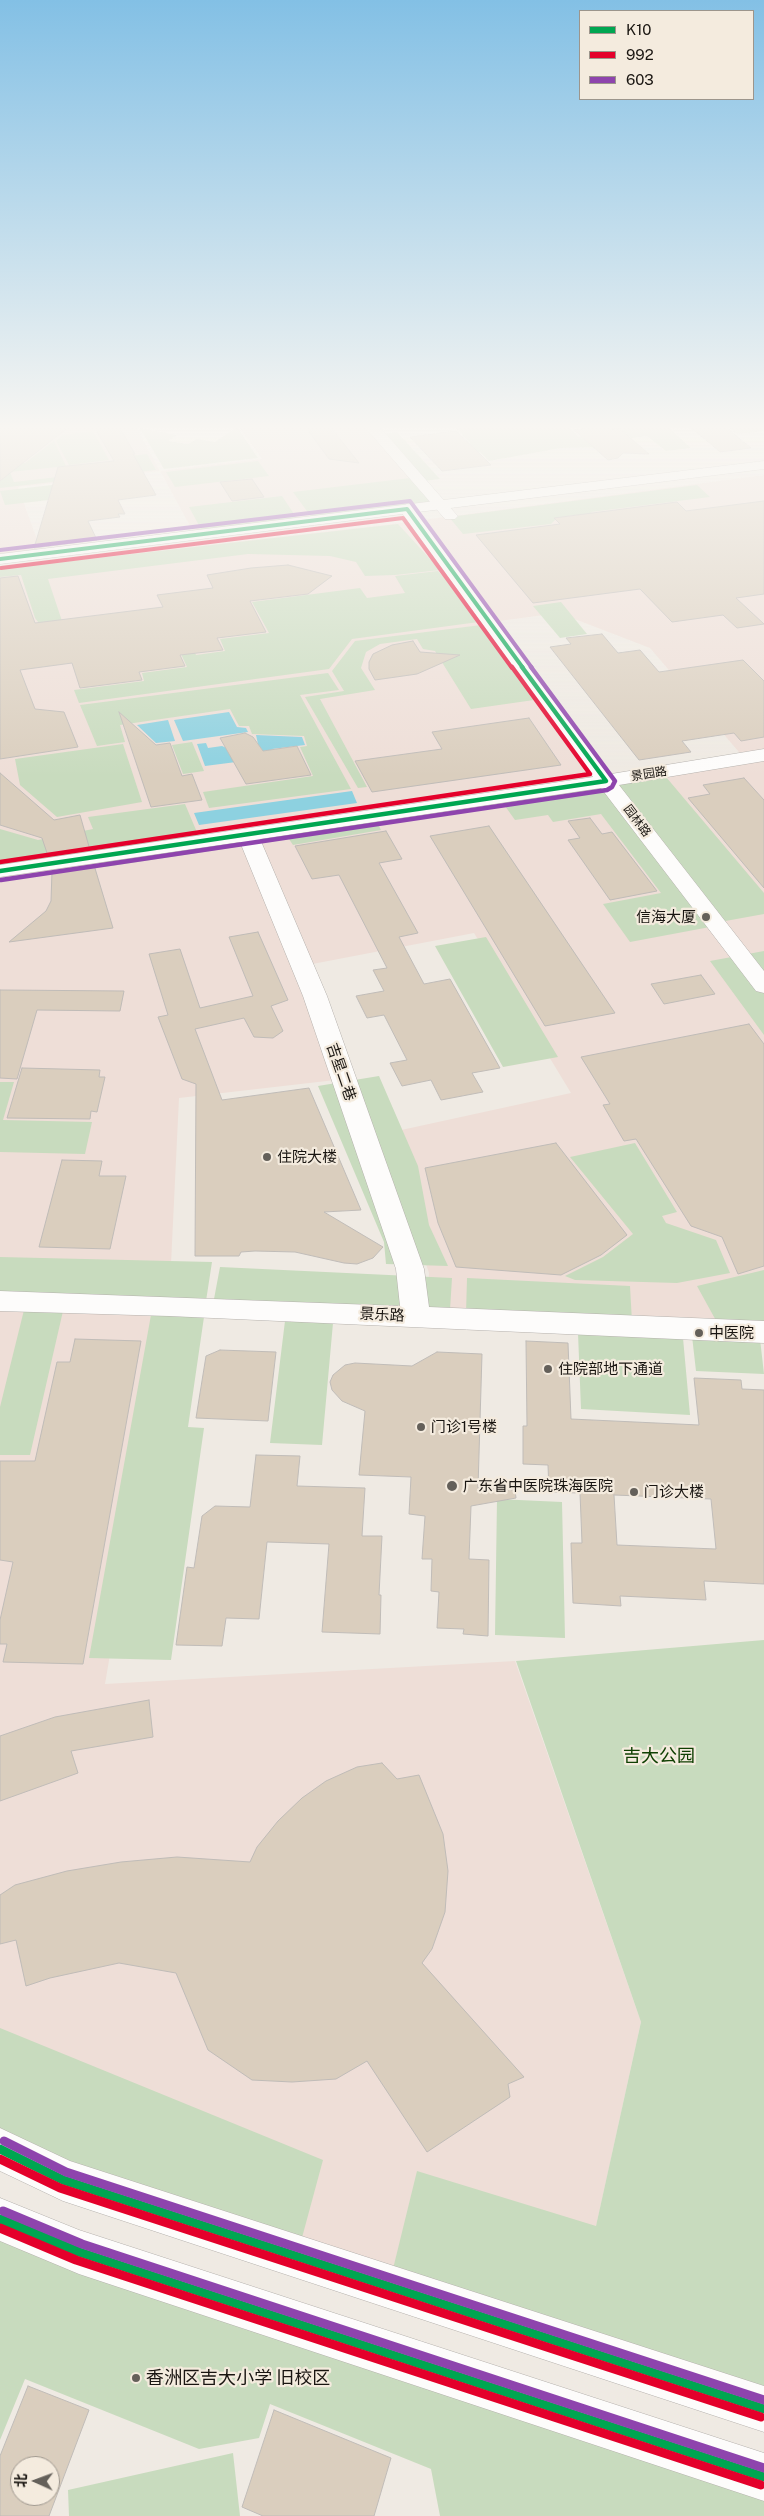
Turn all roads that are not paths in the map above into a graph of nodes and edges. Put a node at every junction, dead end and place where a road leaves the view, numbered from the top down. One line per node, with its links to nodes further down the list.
1 (155, 542): 4 (street)
2 (198, 542): 5 (street)
3 (431, 542): 7 (street, 园林路)
4 (0, 559)
5 (0, 568)
6 (764, 755): 7 (street, 景园路)
7 (606, 781): 8 (street, 景园路); 10 (street, 园林路)
8 (247, 833): 9 (street, 景园路); 12 (street, 吉星二巷)
9 (0, 870)
10 (764, 986)
11 (0, 1301): 12 (street, 景乐路)
12 (416, 1317): 13 (street, 景乐路)
13 (764, 1332)
14 (0, 2149): 16 (street)
15 (0, 2219): 17 (street)
16 (764, 2409)
17 (764, 2477)

